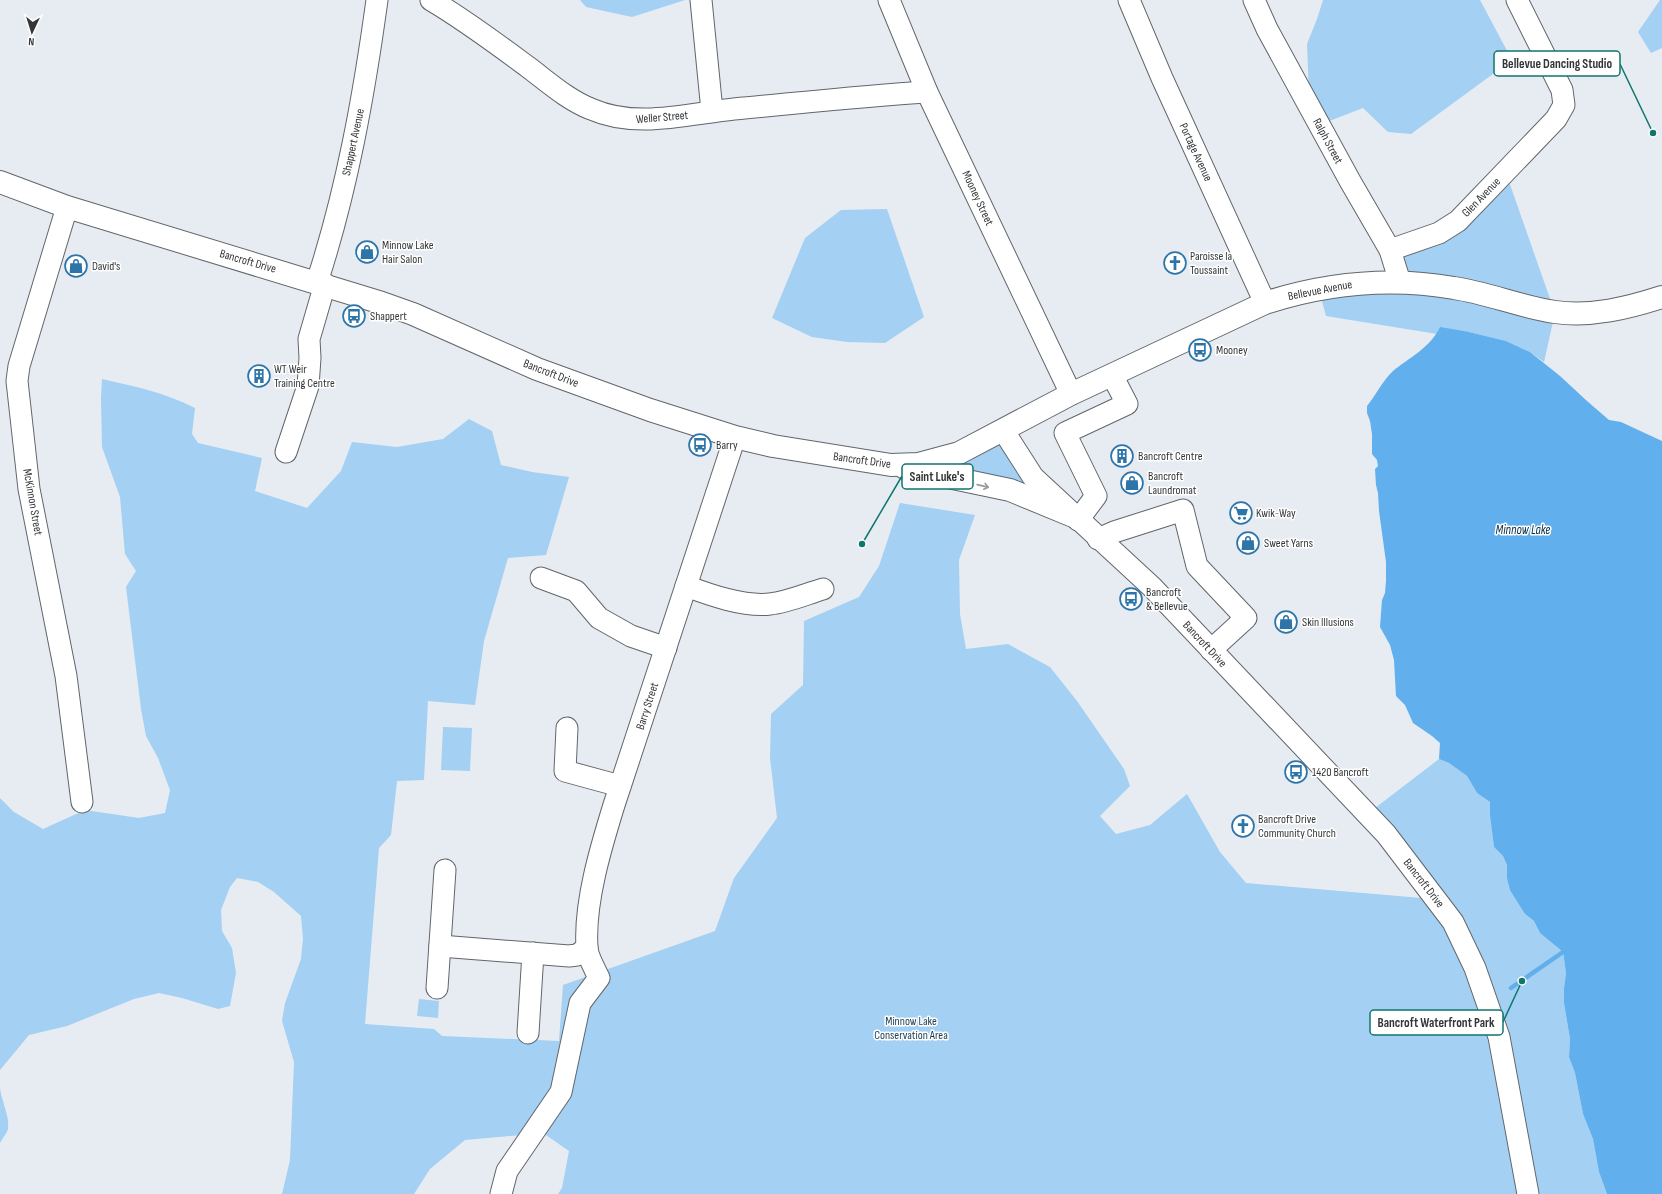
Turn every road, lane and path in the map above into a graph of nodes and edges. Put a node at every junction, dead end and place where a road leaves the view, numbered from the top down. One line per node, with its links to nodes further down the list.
1 (377, 0): 14 (street, Shappert Avenue)
2 (431, 0): 9 (street, Weller Street)
3 (701, 0): 9 (street)
4 (889, 0): 8 (street, Mooney Street)
5 (1129, 0): 16 (street, Portage Avenue)
6 (1254, 0): 12 (street, Ralph Street)
7 (1517, 0): 12 (street, Glen Avenue)
8 (927, 92): 9 (street, Weller Street); 18 (street, Mooney Street)
9 (712, 111)
10 (0, 182): 11 (main road, Bancroft Drive)
11 (68, 206): 14 (main road, Bancroft Drive); 32 (street, McKinnon Street)
12 (1390, 250): 13 (street, Ralph Street)
13 (1400, 282): 15 (main road, Bellevue Avenue); 16 (main road, Bellevue Avenue)
14 (321, 283): 20 (main road, Bancroft Drive); 21 (street, Shappert Avenue)
15 (1662, 296)
16 (1266, 303): 17 (main road, Bellevue Avenue)
17 (1112, 375): 18 (main road, Bellevue Avenue); 23 (street)
18 (1071, 394): 19 (main road, Bellevue Avenue)
19 (1003, 430): 22 (main road, Bancroft Drive); 23 (street, Bancroft Drive)
20 (735, 437): 22 (main road, Bancroft Drive); 26 (street, Barry Street)
21 (286, 452)
22 (891, 465): 23 (main road, one-way to 23)
23 (1076, 518): 24 (street, Bancroft Drive)
24 (1098, 538): 29 (street, Bancroft Drive); 29 (street)
25 (541, 578): 28 (street)
26 (686, 586): 27 (street); 28 (street, Barry Street)
27 (823, 589)
28 (666, 648): 31 (street, Barry Street)
29 (1211, 650): 40 (street, Bancroft Drive)
30 (567, 728): 31 (street)
31 (620, 786): 35 (street, Barry Street)
32 (82, 802)
33 (445, 870): 34 (street)
34 (440, 946): 36 (street); 37 (street)
35 (587, 948): 36 (street); 39 (street, Barry Street)
36 (533, 953): 38 (street)
37 (437, 988)
38 (528, 1033)
39 (501, 1194)
40 (1528, 1194)

